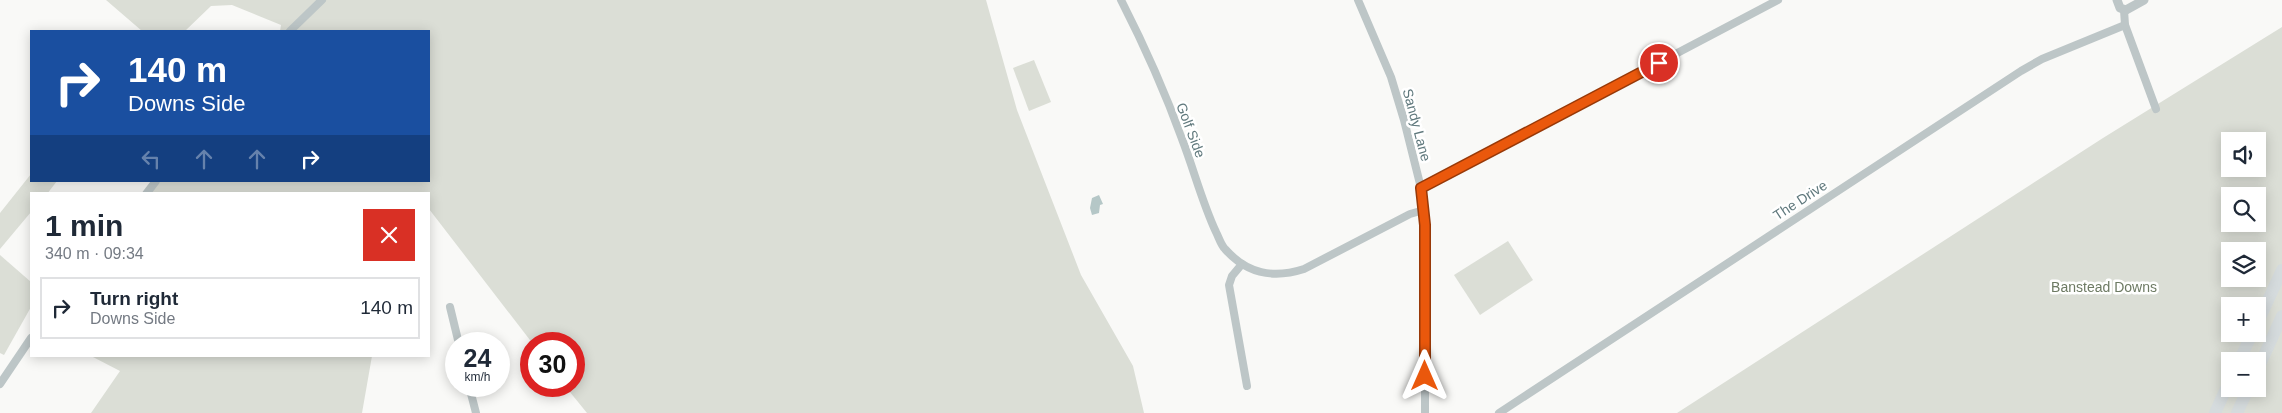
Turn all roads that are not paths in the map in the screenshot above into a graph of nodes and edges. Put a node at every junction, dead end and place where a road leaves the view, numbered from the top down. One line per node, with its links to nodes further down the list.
1 (322, 0): 9 (street)
2 (1121, 0): 15 (street, Golf Side)
3 (1358, 0): 12 (street, Sandy Lane)
4 (1778, 0): 12 (street)
5 (2117, 0): 7 (street)
6 (2144, 0): 7 (street)
7 (2124, 10): 8 (street)
8 (2125, 25): 10 (street); 30 (street, The Drive)
9 (291, 30)
10 (2156, 109)
11 (155, 182): 13 (street)
12 (1421, 188): 14 (street, Sandy Lane)
13 (148, 192)
14 (1424, 210): 15 (street, Golf Side); 29 (street, Sandy Lane)
15 (1242, 264): 24 (street)
16 (2282, 270): 17 (highway)
17 (2266, 305)
18 (450, 307): 20 (street)
19 (2282, 316): 22 (highway)
20 (456, 332)
21 (30, 339): 23 (street)
22 (2266, 352)
23 (0, 384)
24 (1247, 386)
25 (472, 397): 28 (street)
26 (2222, 397): 31 (highway)
27 (2244, 397): 32 (highway)
28 (476, 413)
29 (1425, 413)
30 (1499, 413)
31 (2215, 413)
32 (2237, 413)

